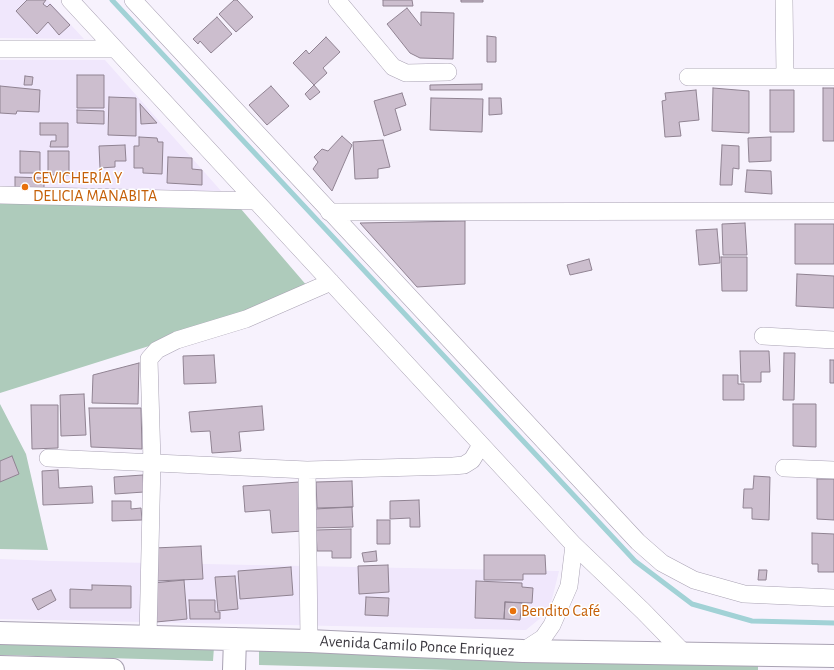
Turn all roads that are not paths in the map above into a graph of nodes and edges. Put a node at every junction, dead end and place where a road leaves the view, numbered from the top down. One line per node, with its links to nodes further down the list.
1 (70, 0): 6 (street)
2 (133, 0): 14 (street)
3 (337, 0): 7 (street)
4 (784, 0): 8 (street)
5 (0, 49): 6 (street)
6 (115, 49): 12 (street)
7 (448, 72)
8 (785, 76): 9 (street); 10 (street)
9 (688, 77)
10 (834, 77)
11 (0, 195): 12 (street)
12 (256, 201): 15 (street)
13 (834, 211): 14 (street)
14 (329, 212): 25 (street)
15 (331, 282): 18 (street); 20 (street)
16 (763, 336): 17 (street)
17 (834, 340)
18 (481, 445): 22 (street); 24 (street)
19 (48, 458): 20 (street)
20 (152, 462): 22 (street); 27 (street)
21 (784, 468): 23 (street)
22 (307, 470): 29 (street)
23 (834, 470)
24 (574, 545): 30 (street); 31 (street)
25 (834, 598)
26 (0, 633): 27 (main road, Avenida Camilo Ponce Enriquez)
27 (148, 636): 28 (main road, Avenida Camilo Ponce Enriquez)
28 (235, 639): 29 (main road, Avenida Camilo Ponce Enriquez); 35 (main road)
29 (309, 641): 30 (main road, Avenida Camilo Ponce Enriquez)
30 (523, 651): 31 (main road, Avenida Camilo Ponce Enriquez)
31 (683, 652): 32 (main road, Avenida Camilo Ponce Enriquez)
32 (834, 656)
33 (0, 667): 34 (main road)
34 (114, 670)
35 (234, 670)

